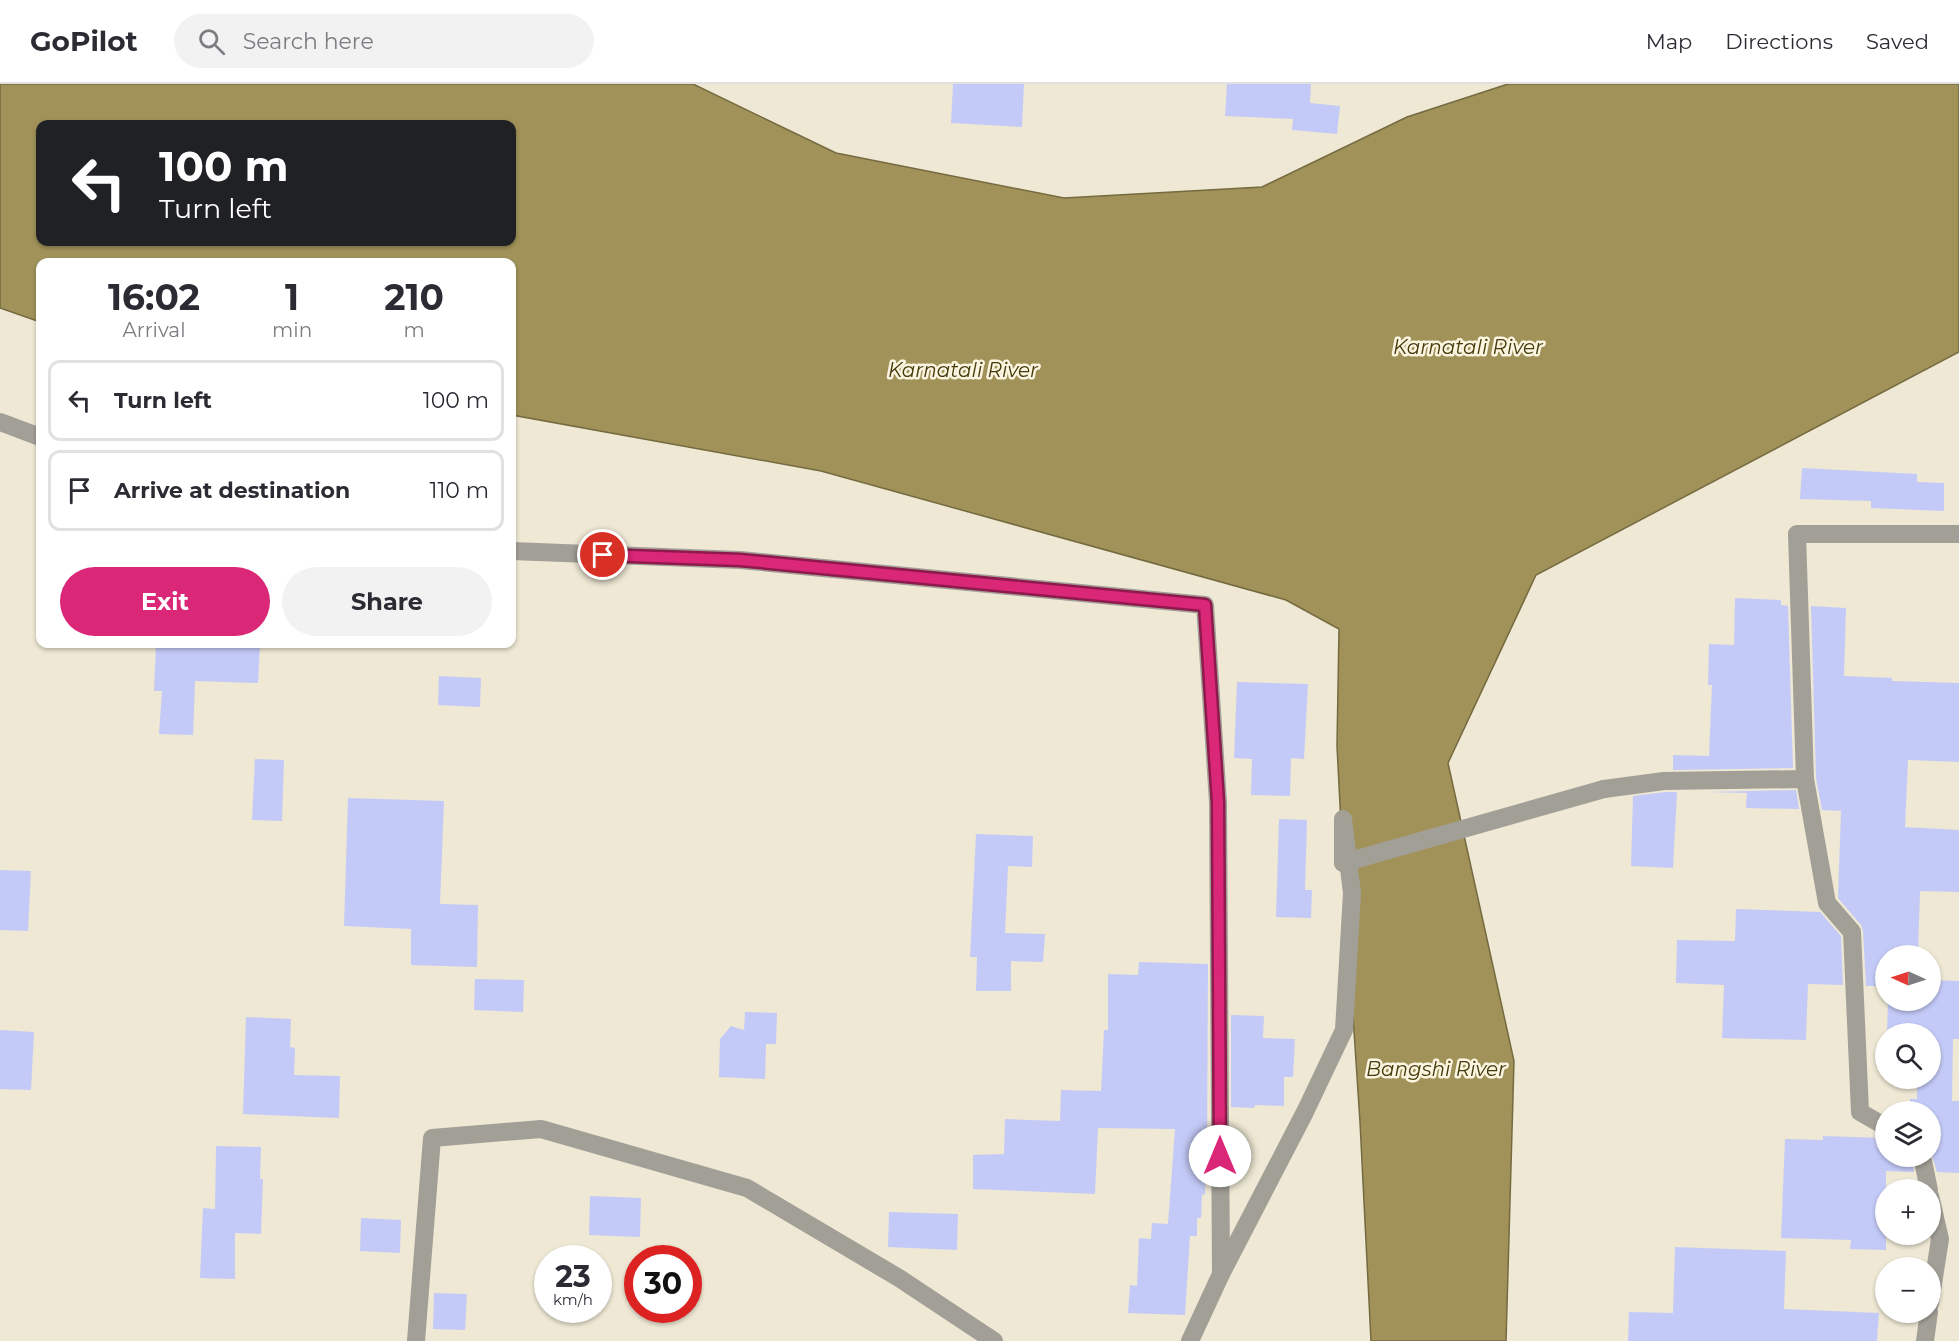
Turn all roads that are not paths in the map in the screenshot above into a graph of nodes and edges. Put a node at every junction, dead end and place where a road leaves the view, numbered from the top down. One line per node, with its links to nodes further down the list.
1 (0, 422): 2 (street)
2 (36, 436)
3 (1959, 534): 5 (street)
4 (516, 551): 7 (street)
5 (1805, 779): 6 (street); 7 (street, bridge)
6 (1875, 1121)
7 (1221, 1274): 11 (street)
8 (1927, 1323): 12 (street)
9 (417, 1341): 10 (street)
10 (994, 1341)
11 (1190, 1341)
12 (1925, 1341)

